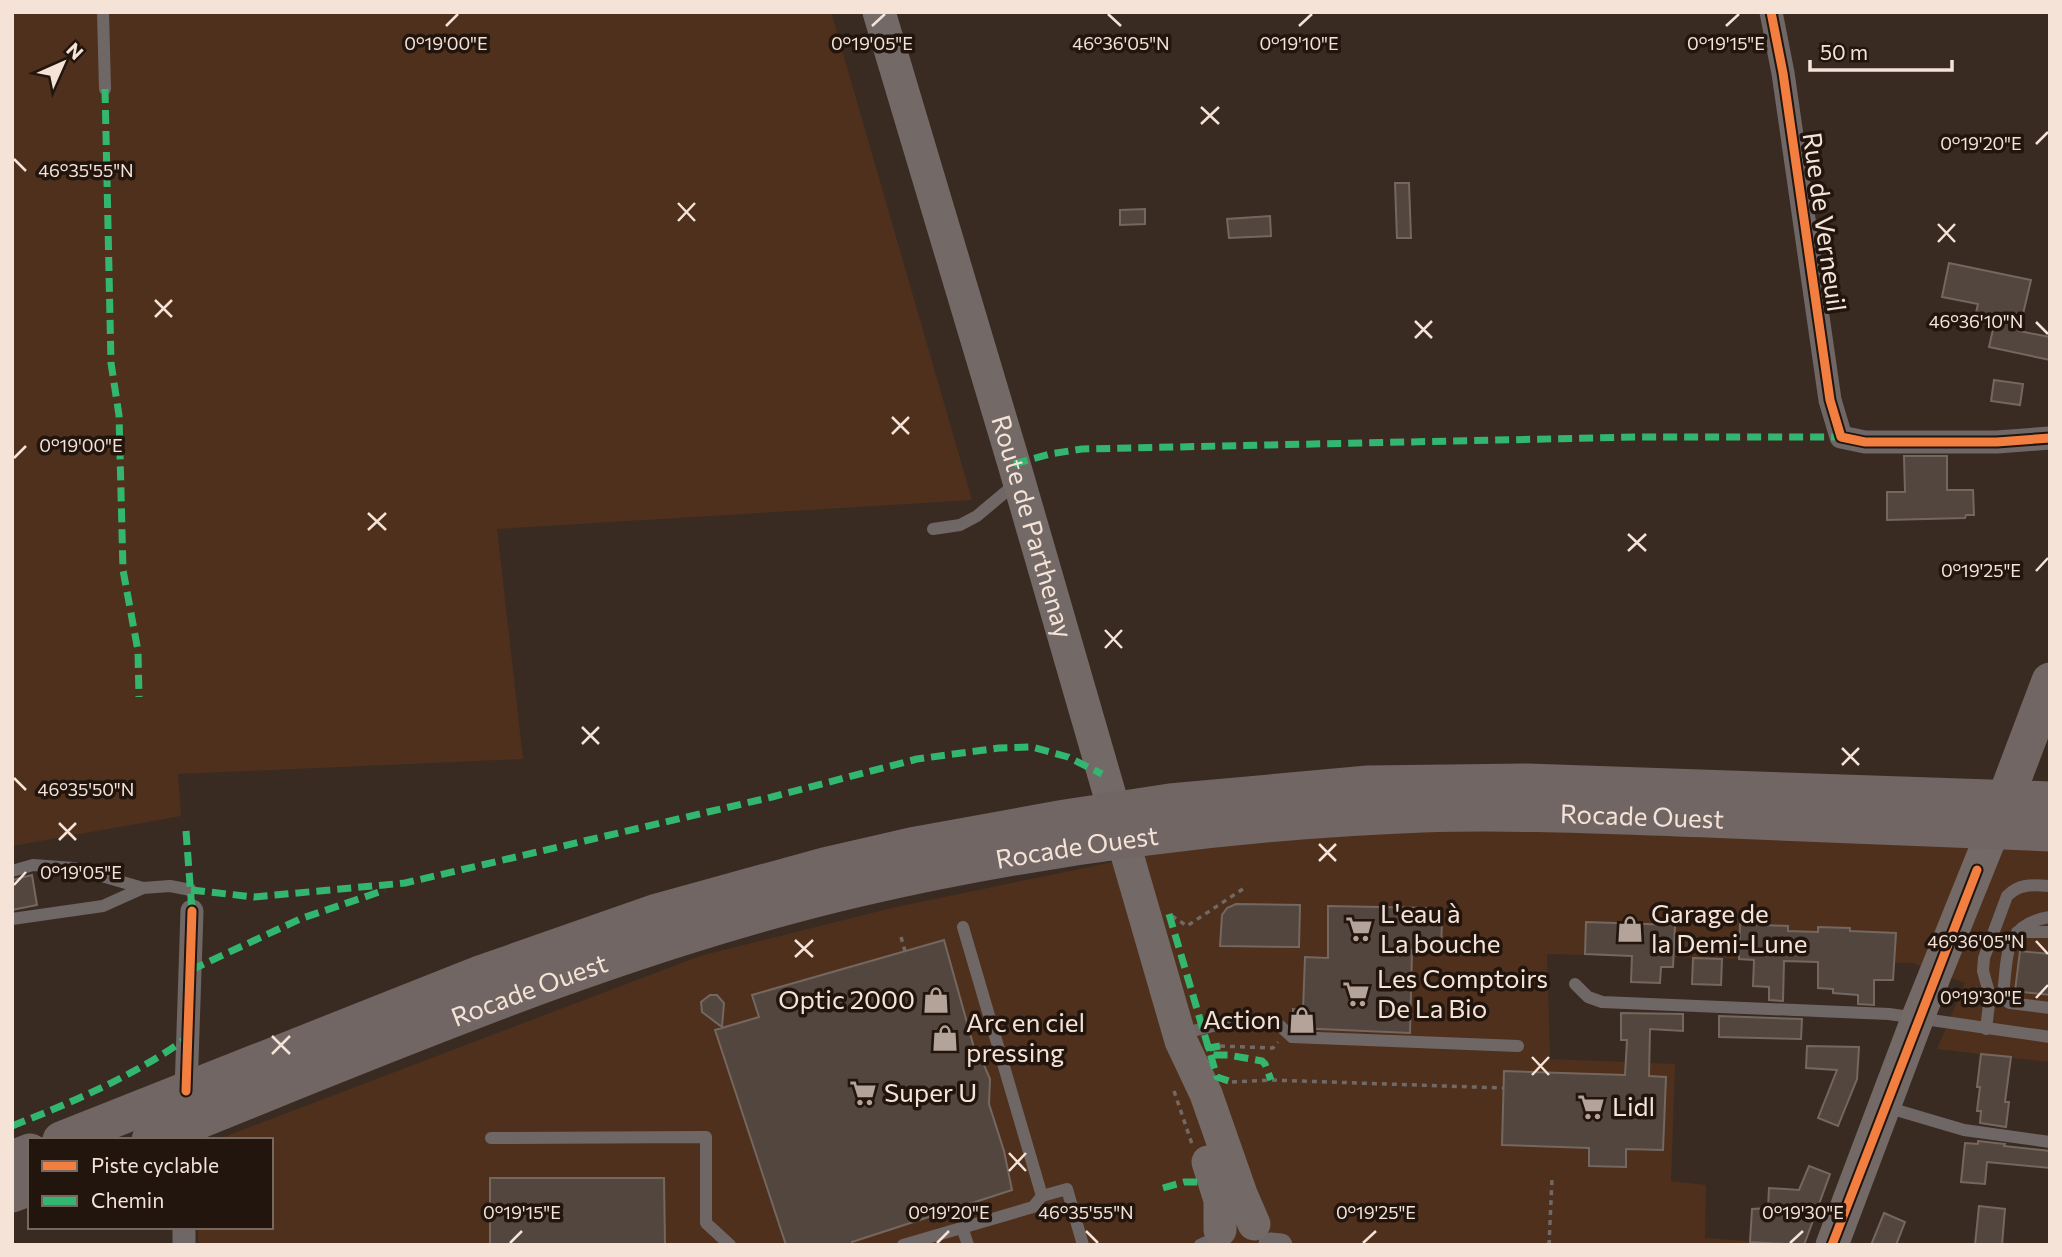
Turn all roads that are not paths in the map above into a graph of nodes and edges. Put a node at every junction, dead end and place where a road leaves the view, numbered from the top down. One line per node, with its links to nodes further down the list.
1 (103, 12): 4 (lane)
2 (879, 12): 6 (main road, Route de Parthenay)
3 (1771, 12): 5 (street, Rue de Verneuil)
4 (105, 89)
5 (2050, 438)
6 (1018, 481): 7 (lane); 11 (main road, Route de Parthenay)
7 (933, 529)
8 (2050, 681): 10 (main road)
9 (2050, 800): 10 (main road)
10 (2000, 815): 11 (main road); 12 (main road); 24 (main road)
11 (1117, 825): 29 (main road, Route de Parthenay); 31 (main road, Rocade Ouest); 34 (main road, Rocade Ouest)
12 (2050, 833)
13 (12, 871): 15 (lane)
14 (2050, 886): 27 (lane)
15 (143, 888): 16 (lane); 18 (lane)
16 (192, 901): 31 (street)
17 (2050, 917): 20 (lane)
18 (12, 919)
19 (963, 927): 37 (lane)
20 (2017, 932): 21 (lane); 23 (lane)
21 (2050, 932)
22 (1575, 984): 24 (lane)
23 (2050, 1008)
24 (1918, 1017): 27 (lane); 32 (main road)
25 (1230, 1023): 29 (lane)
26 (1282, 1028): 30 (lane)
27 (1986, 1029): 28 (lane)
28 (2050, 1037)
29 (1181, 1038): 39 (main road, Route de Parthenay); 40 (main road, Route de Parthenay)
30 (1518, 1046)
31 (186, 1091): 33 (main road, Rocade Ouest)
32 (1884, 1107): 36 (lane); 46 (main road)
33 (66, 1138)
34 (155, 1138)
35 (491, 1138): 41 (lane)
36 (2050, 1142)
37 (1042, 1196): 38 (lane); 44 (lane)
38 (962, 1227): 42 (lane); 43 (lane)
39 (1265, 1238): 40 (main road); 45 (street)
40 (1212, 1240)
41 (730, 1245)
42 (903, 1245)
43 (968, 1245)
44 (1083, 1245)
45 (1281, 1245)
46 (1832, 1245)

